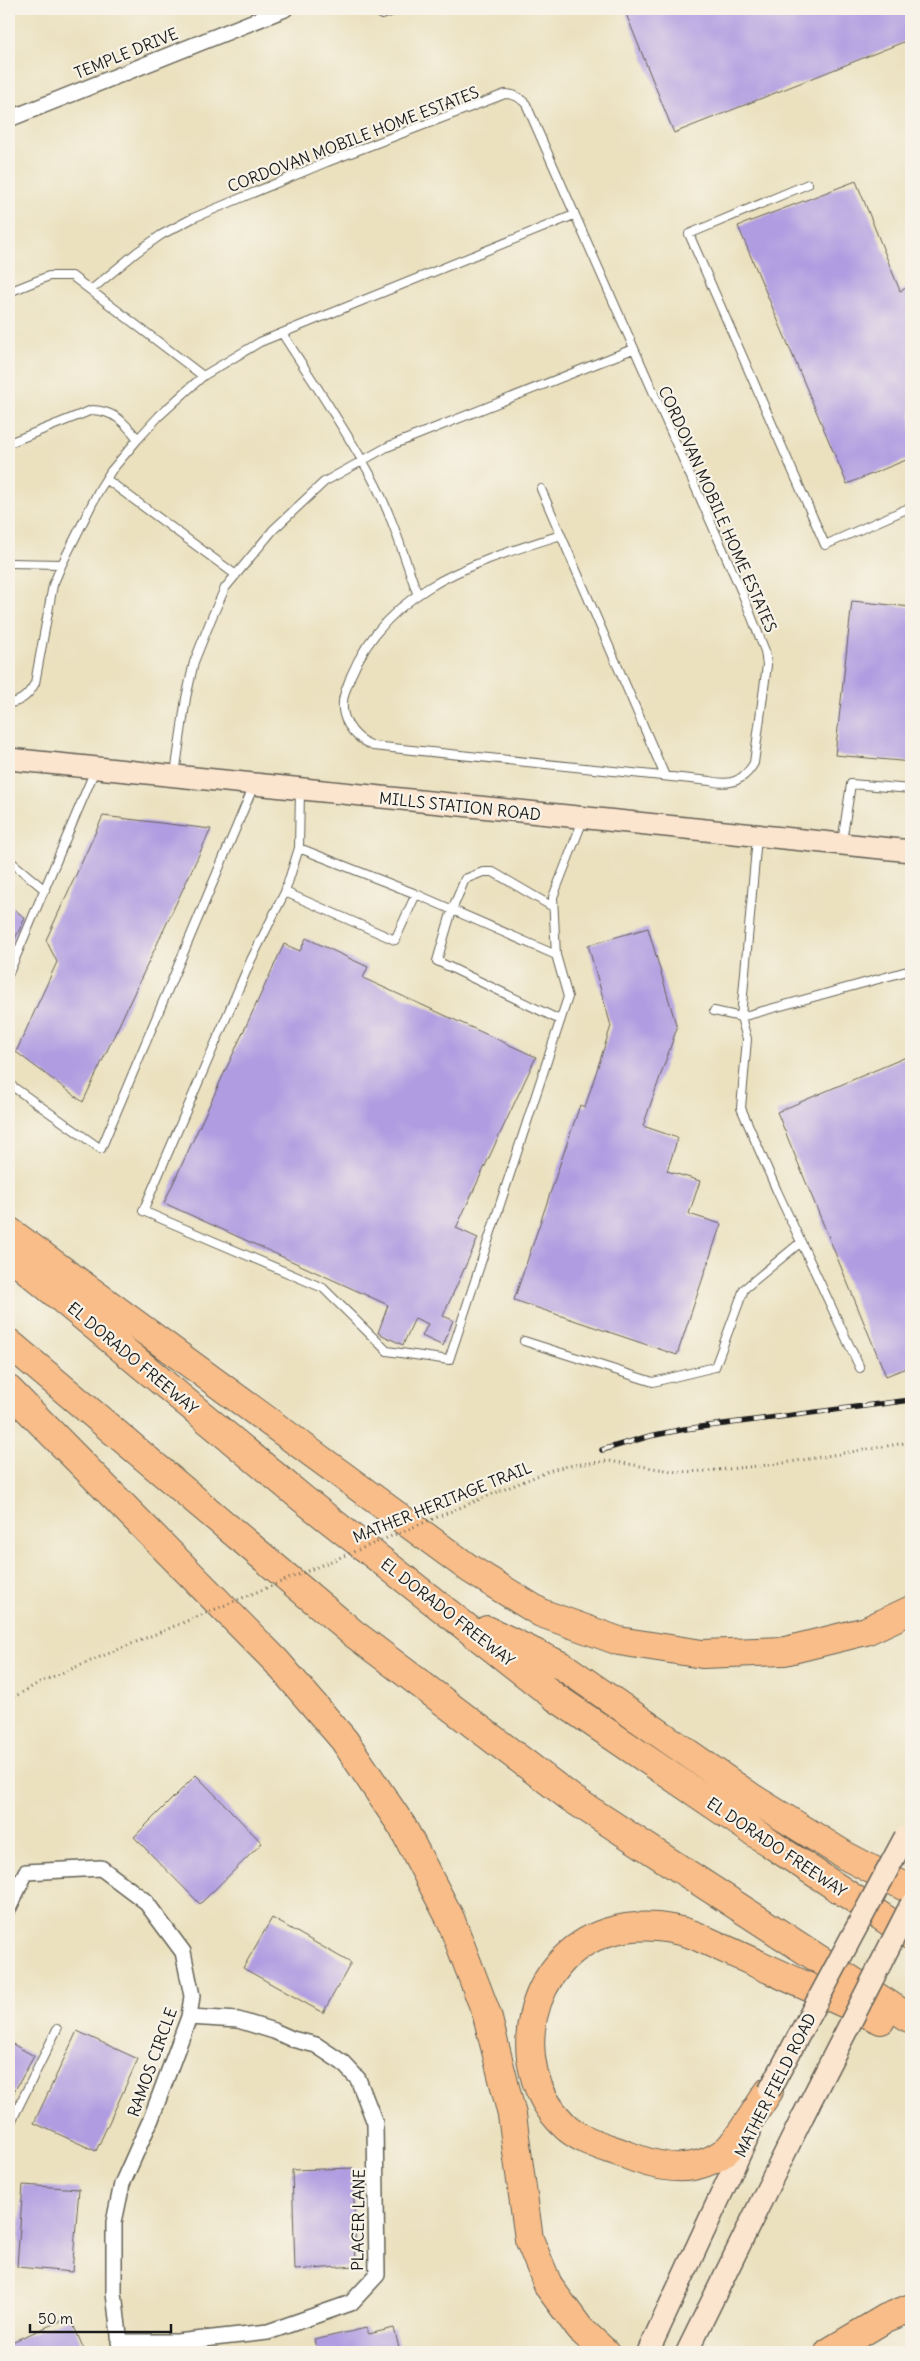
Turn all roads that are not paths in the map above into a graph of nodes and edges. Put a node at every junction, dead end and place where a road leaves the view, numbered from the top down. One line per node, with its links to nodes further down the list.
1 (285, 9): 4 (street, TEMPLE DRIVE)
2 (376, 9): 3 (lane)
3 (398, 9)
4 (9, 120)
5 (808, 184): 17 (lane)
6 (574, 215): 7 (lane, CORDOVAN MOBILE HOME ESTATES); 9 (lane); 10 (lane, CORDOVAN MOBILE HOME ESTATES)
7 (91, 290): 8 (lane); 11 (lane)
8 (9, 292)
9 (282, 333): 11 (lane); 14 (lane)
10 (633, 349): 14 (lane); 27 (lane, CORDOVAN MOBILE HOME ESTATES)
11 (203, 376): 12 (lane)
12 (138, 438): 13 (lane); 15 (lane)
13 (9, 443)
14 (362, 460): 21 (lane); 22 (lane)
15 (106, 479): 20 (lane); 21 (lane)
16 (541, 489): 18 (lane)
17 (911, 507)
18 (561, 535): 22 (lane, CORDOVAN MOBILE HOME ESTATES); 27 (lane)
19 (9, 563): 20 (lane)
20 (62, 564): 23 (lane)
21 (236, 574): 26 (lane)
22 (417, 593): 27 (lane, CORDOVAN MOBILE HOME ESTATES)
23 (9, 703)
24 (9, 760): 25 (main road, MILLS STATION ROAD)
25 (96, 768): 26 (main road, MILLS STATION ROAD); 37 (lane)
26 (175, 776): 28 (main road, MILLS STATION ROAD)
27 (665, 776)
28 (254, 784): 30 (main road, MILLS STATION ROAD); 48 (lane)
29 (911, 789): 33 (lane)
30 (300, 790): 31 (main road, MILLS STATION ROAD); 34 (lane)
31 (584, 818): 32 (main road, MILLS STATION ROAD); 40 (lane)
32 (757, 837): 33 (main road, MILLS STATION ROAD); 46 (lane)
33 (842, 844): 35 (main road, MILLS STATION ROAD)
34 (300, 848): 38 (lane); 39 (lane)
35 (911, 851)
36 (9, 860): 37 (lane)
37 (45, 890): 44 (lane)
38 (285, 892): 39 (lane); 47 (lane)
39 (416, 894): 41 (lane)
40 (554, 907): 41 (lane); 42 (lane)
41 (452, 910): 42 (lane); 47 (lane)
42 (556, 955): 47 (lane)
43 (911, 970): 46 (lane)
44 (9, 973)
45 (714, 1012): 46 (lane)
46 (741, 1017): 50 (lane)
47 (560, 1020)
48 (9, 1084)
49 (9, 1231): 57 (highway)
50 (801, 1242): 52 (lane); 54 (lane)
51 (9, 1255): 56 (highway, EL DORADO FREEWAY)
52 (524, 1341)
53 (9, 1343): 64 (highway)
54 (860, 1368)
55 (9, 1390): 71 (highway)
56 (440, 1608): 59 (highway); 62 (highway, EL DORADO FREEWAY)
57 (911, 1610)
58 (908, 1830): 67 (main road, MATHER FIELD ROAD, bridge)
59 (911, 1890)
60 (911, 1904): 73 (main road, bridge)
61 (9, 1907): 63 (street, RAMOS CIRCLE)
62 (911, 1936)
63 (189, 2017): 70 (street, RAMOS CIRCLE); 70 (street, PLACER LANE)
64 (911, 2019)
65 (57, 2029): 68 (lane)
66 (911, 2033): 67 (highway)
67 (769, 2091): 72 (main road, MATHER FIELD ROAD)
68 (9, 2126)
69 (911, 2308): 74 (highway)
70 (120, 2347)
71 (604, 2352)
72 (648, 2352)
73 (687, 2352)
74 (830, 2352)

